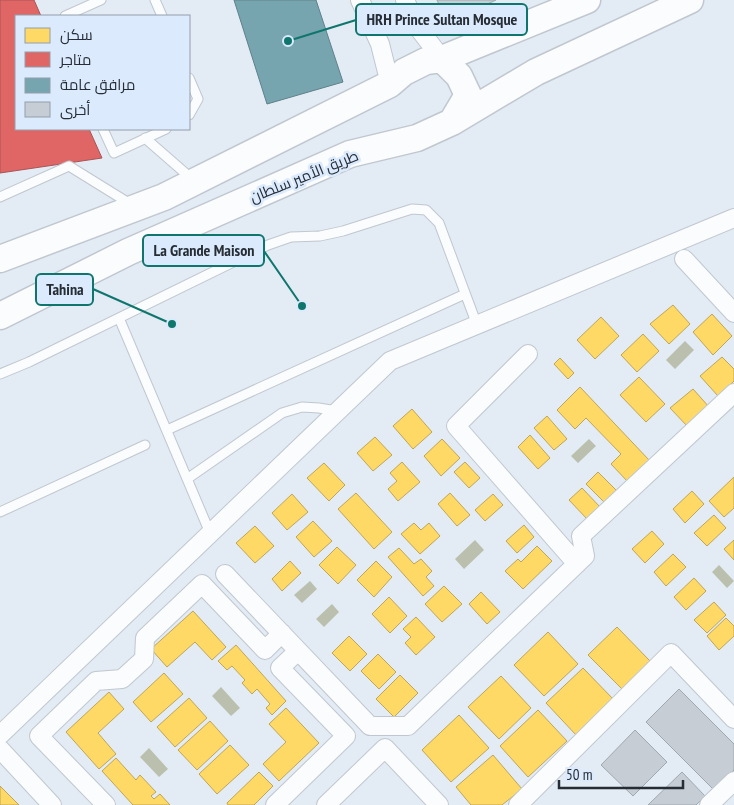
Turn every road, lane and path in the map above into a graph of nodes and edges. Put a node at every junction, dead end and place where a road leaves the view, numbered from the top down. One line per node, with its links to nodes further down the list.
1 (101, 0): 7 (lane)
2 (155, 0): 8 (lane)
3 (360, 0): 11 (street)
4 (405, 0): 9 (street)
5 (588, 0): 9 (main road)
6 (690, 0): 13 (main road, طريق الأمير سلطان)
7 (66, 15)
8 (162, 15)
9 (442, 59): 11 (main road); 13 (main road)
10 (190, 80): 12 (lane)
11 (390, 84): 17 (main road)
12 (190, 113)
13 (452, 122): 25 (main road, طريق الأمير سلطان)
14 (103, 130): 16 (lane)
15 (164, 130): 16 (lane)
16 (145, 138): 17 (lane)
17 (195, 182): 19 (main road)
18 (0, 197): 19 (lane)
19 (136, 208): 21 (main road)
20 (734, 218): 27 (street)
21 (0, 259)
22 (684, 259): 24 (street)
23 (465, 294): 26 (lane); 27 (lane); 32 (lane)
24 (734, 313)
25 (0, 316)
26 (119, 318): 29 (lane); 32 (lane)
27 (477, 325): 31 (street)
28 (528, 354): 37 (street)
29 (0, 374)
30 (734, 393): 37 (street)
31 (337, 411): 34 (lane); 36 (street)
32 (167, 430): 34 (lane)
33 (145, 445): 35 (lane)
34 (187, 478): 36 (lane)
35 (0, 512)
36 (210, 533): 42 (street)
37 (577, 564): 40 (street)
38 (225, 574): 39 (street)
39 (282, 634): 40 (street); 46 (street)
40 (298, 651): 47 (street)
41 (734, 719): 50 (street)
42 (0, 735)
43 (0, 750): 45 (street)
44 (734, 781): 51 (street)
45 (52, 805)
46 (106, 805)
47 (275, 805)
48 (326, 805): 49 (street)
49 (439, 805)
50 (518, 805)
51 (709, 805)

